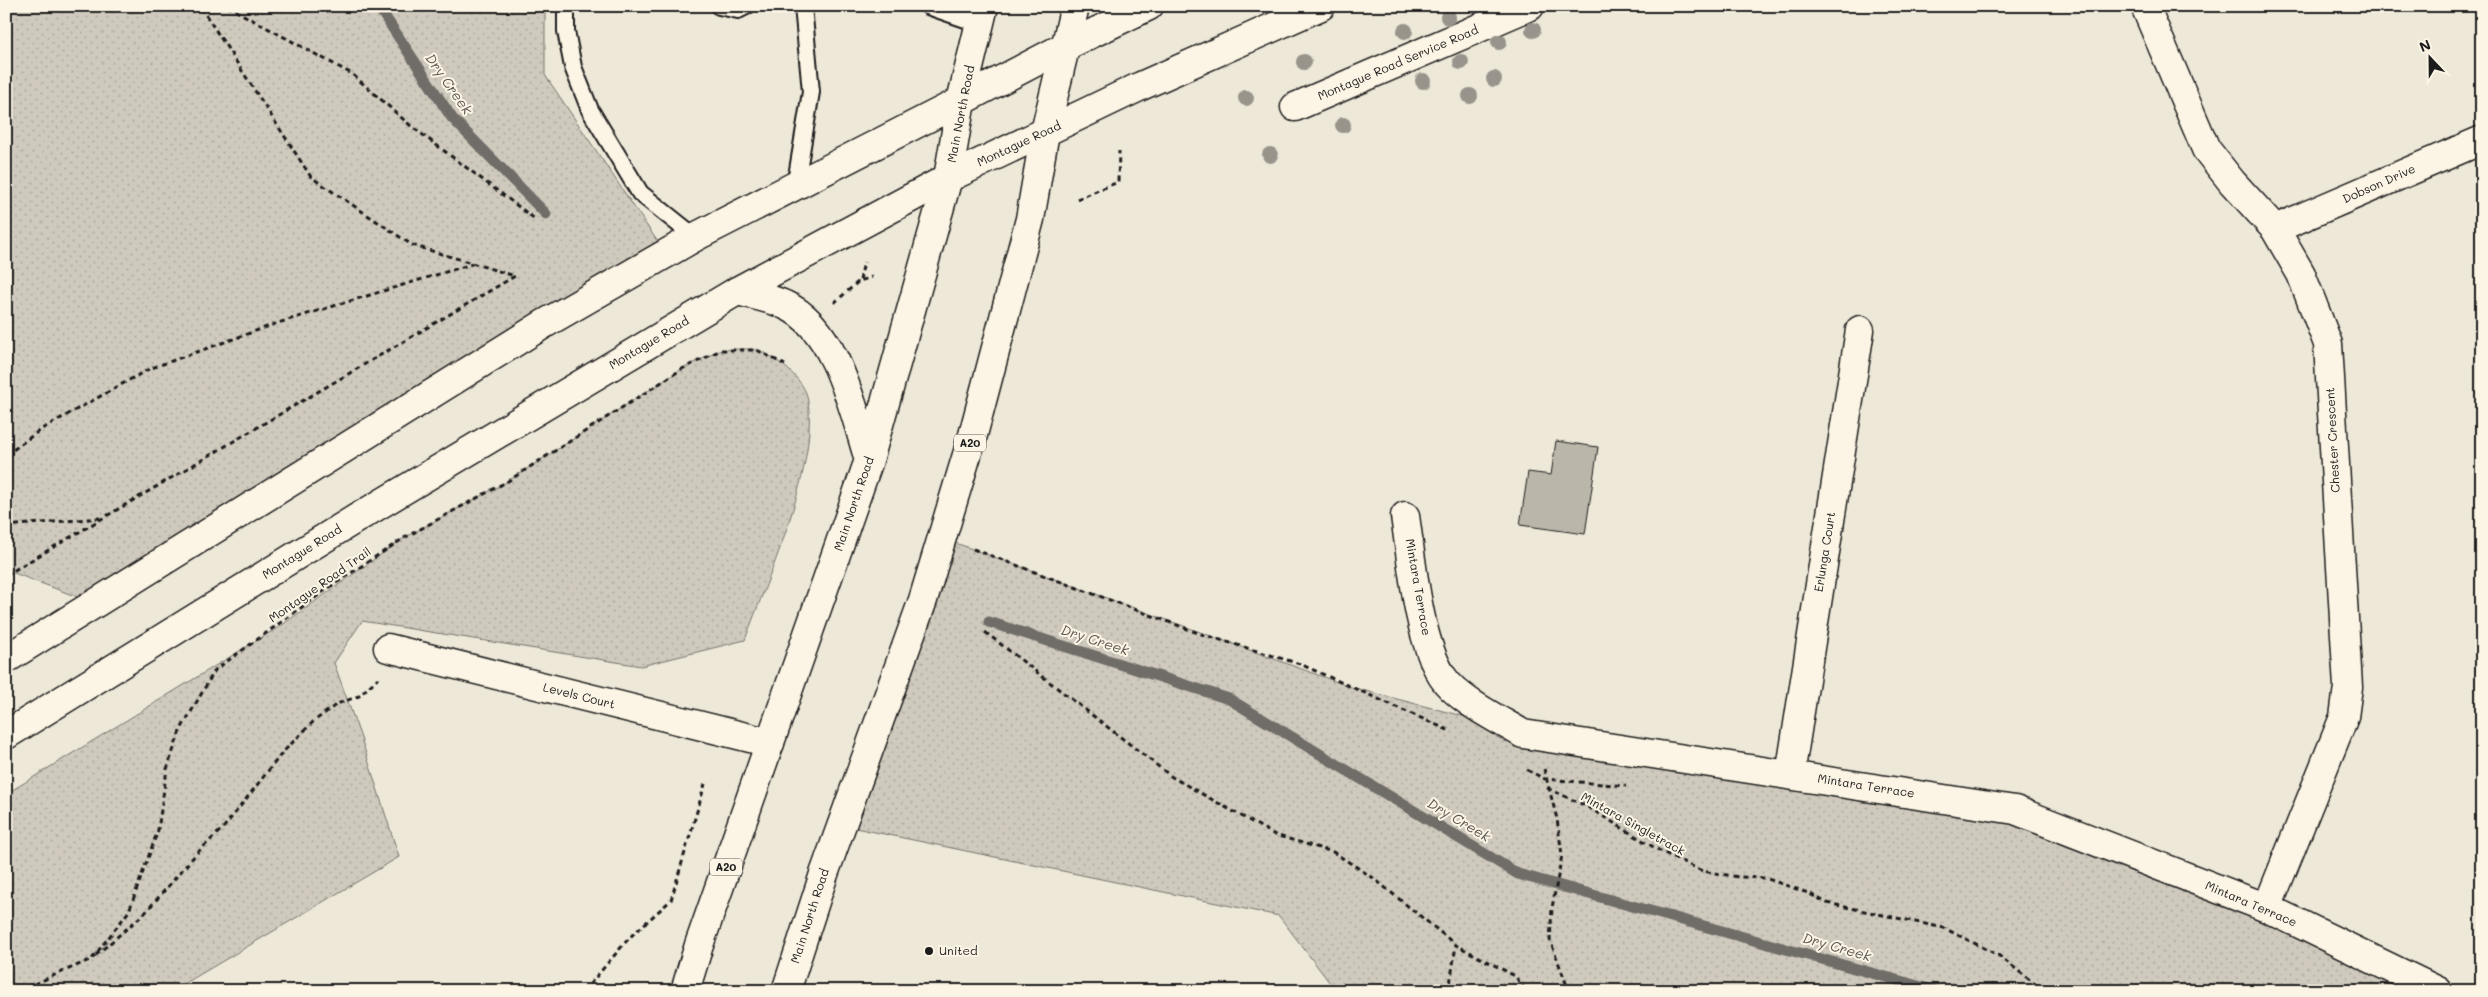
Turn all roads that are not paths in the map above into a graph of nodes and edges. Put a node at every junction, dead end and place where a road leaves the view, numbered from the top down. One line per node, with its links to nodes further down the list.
1 (566, 6): 20 (lane)
2 (719, 6): 3 (lane)
3 (746, 6)
4 (803, 6): 18 (lane)
5 (928, 6): 11 (lane)
6 (1075, 6): 12 (main road, Main North Road / A20)
7 (1149, 6): 12 (main road)
8 (1321, 6): 15 (main road, Montague Road)
9 (1530, 6): 14 (main road, Montague Road Service Road)
10 (2144, 6): 19 (main road, Chester Crescent)
11 (982, 15): 13 (main road, Main North Road / A20)
12 (1064, 46): 13 (main road); 15 (main road, Main North Road / A20)
13 (961, 101): 17 (main road, Main North Road / A20); 18 (main road)
14 (1294, 107)
15 (1045, 132): 17 (main road, Montague Road); 32 (main road, Main North Road / A20)
16 (2482, 140): 19 (main road, Dobson Drive)
17 (948, 178): 21 (main road, Montague Road); 23 (main road, Main North Road / A20)
18 (793, 186): 20 (main road)
19 (2275, 229): 30 (main road, Chester Crescent)
20 (695, 237): 26 (main road)
21 (737, 291): 23 (main road); 27 (main road, Montague Road)
22 (1860, 330): 29 (main road, Erlunga Court)
23 (869, 460): 28 (main road, Main North Road / A20)
24 (1405, 516): 29 (main road, Mintara Terrace)
25 (388, 648): 28 (main road, Levels Court)
26 (6, 659)
27 (6, 735)
28 (770, 743): 31 (main road, Main North Road / A20)
29 (1790, 775): 30 (main road, Mintara Terrace)
30 (2267, 908): 33 (main road, Mintara Terrace)
31 (685, 991)
32 (786, 991)
33 (2438, 991)

